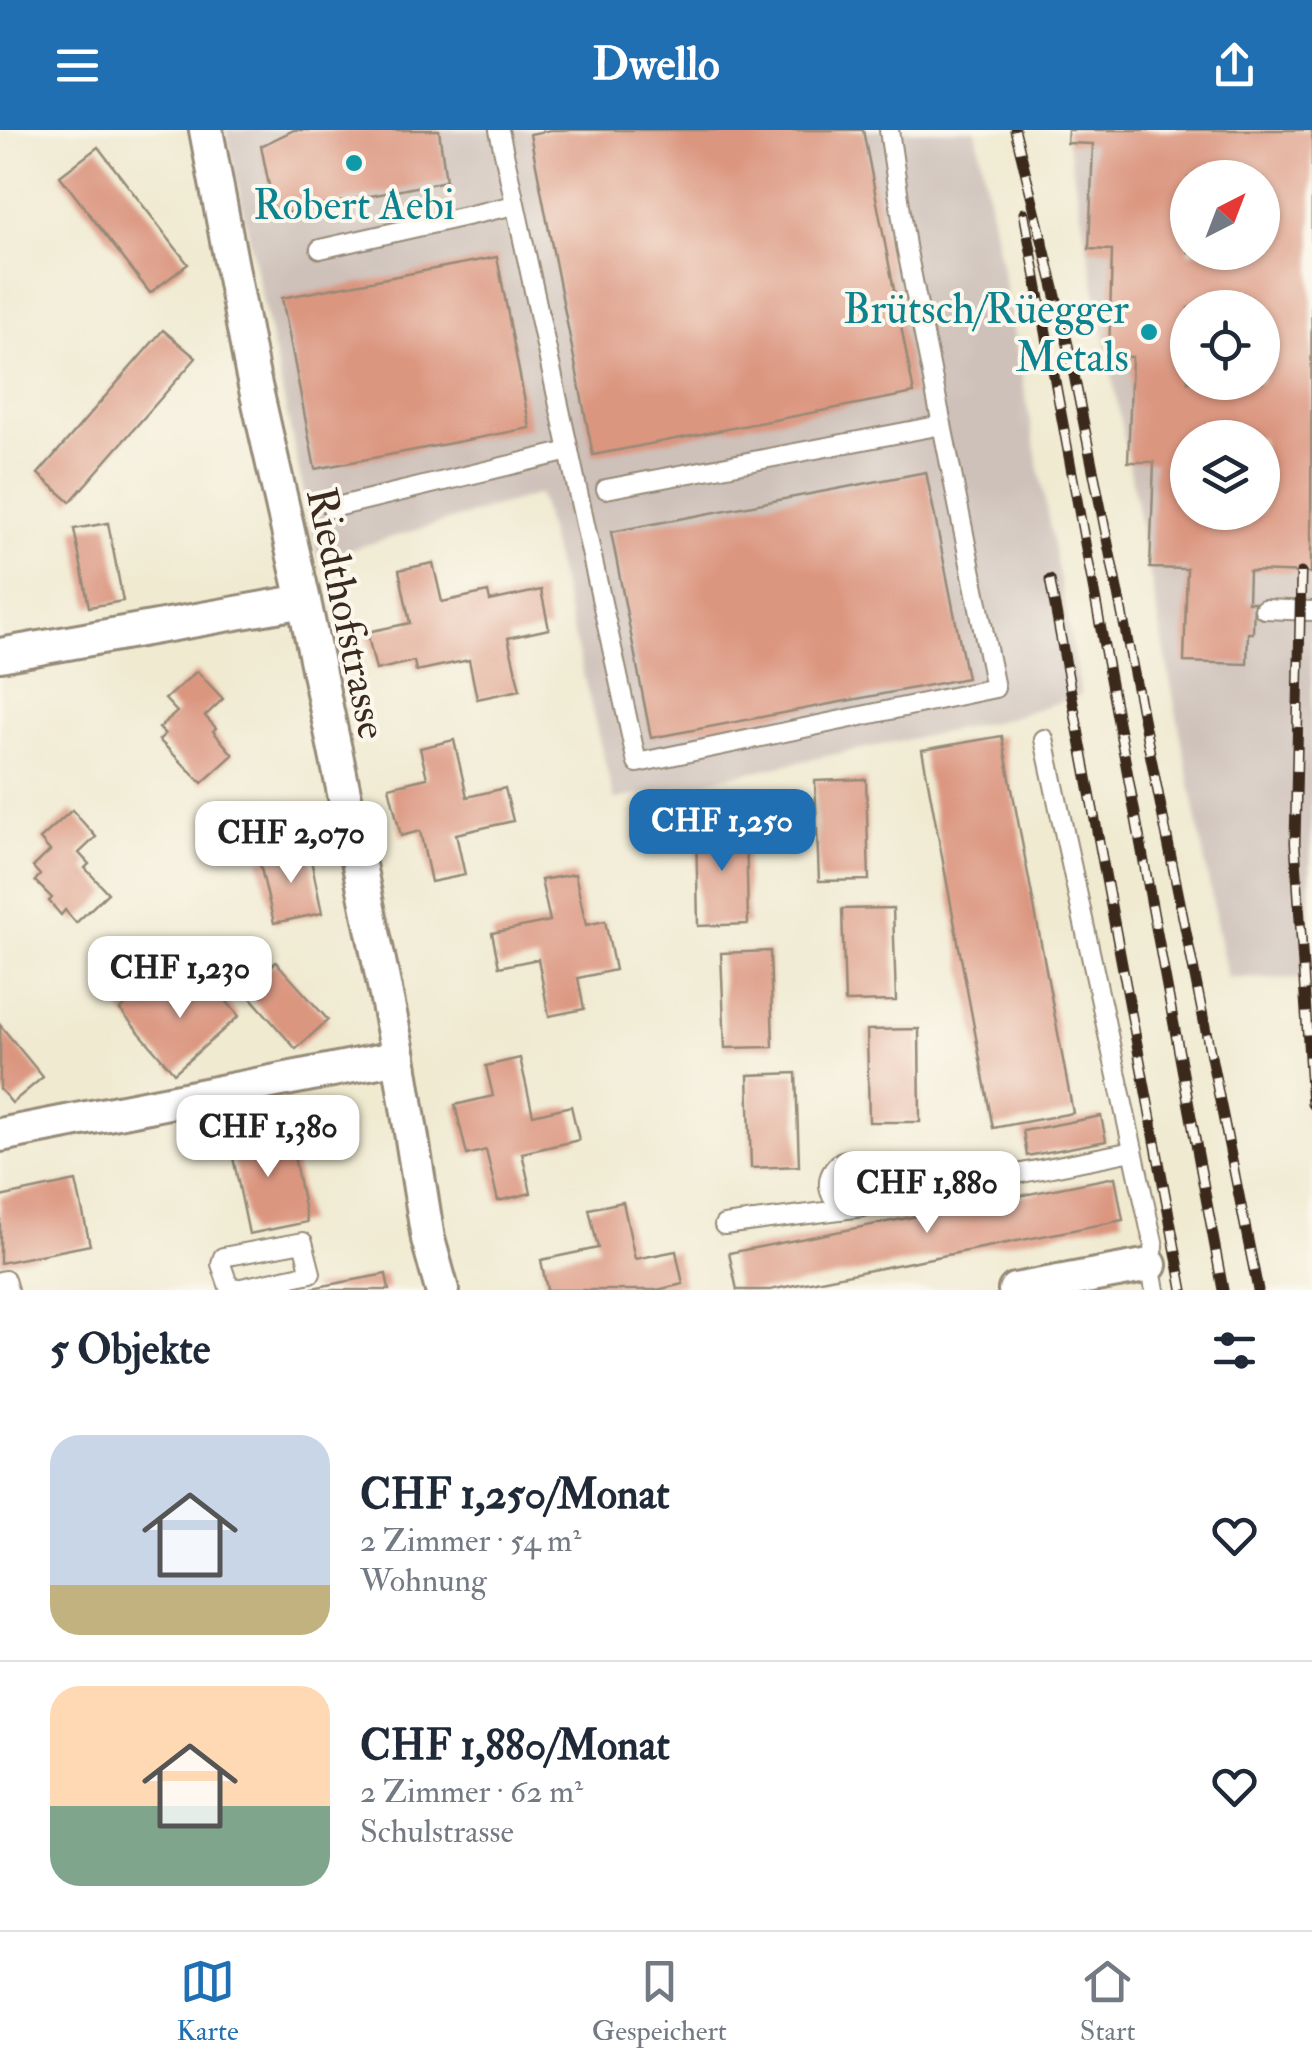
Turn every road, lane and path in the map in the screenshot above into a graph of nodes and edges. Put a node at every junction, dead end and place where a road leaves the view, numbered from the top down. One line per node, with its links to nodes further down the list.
1 (206, 130): 10 (street, Riedthofstrasse)
2 (499, 130): 4 (lane)
3 (889, 130): 6 (lane)
4 (515, 206): 5 (lane); 7 (lane)
5 (320, 249)
6 (942, 425): 7 (lane); 8 (lane)
7 (569, 452): 9 (lane)
8 (606, 489)
9 (332, 508)
10 (304, 601): 13 (street); 15 (street, Riedthofstrasse)
11 (1264, 610): 12 (lane)
12 (1312, 610)
13 (0, 656)
14 (1044, 739): 17 (lane)
15 (399, 1057): 16 (street); 25 (street, Riedthofstrasse)
16 (0, 1135)
17 (1133, 1150): 18 (lane); 21 (lane)
18 (870, 1204): 19 (lane); 19 (lane)
19 (846, 1208): 20 (lane)
20 (724, 1225)
21 (1153, 1278): 23 (street)
22 (0, 1281): 24 (lane)
23 (1062, 1286): 26 (street)
24 (8, 1290)
25 (442, 1290)
26 (1015, 1290)

